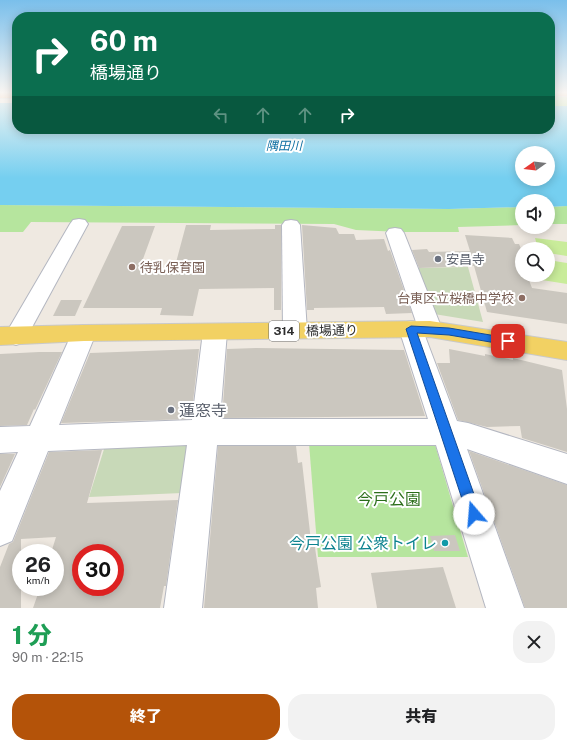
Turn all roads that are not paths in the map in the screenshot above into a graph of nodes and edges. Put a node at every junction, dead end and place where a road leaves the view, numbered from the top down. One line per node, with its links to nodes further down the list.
1 (79, 224): 8 (street)
2 (291, 225): 5 (street)
3 (395, 233): 4 (street)
4 (421, 329): 5 (main road, 橋場通り / 314); 9 (main road, 橋場通り / 314); 11 (street)
5 (295, 331): 6 (main road, 橋場通り / 314)
6 (215, 332): 7 (main road, 橋場通り / 314); 10 (street)
7 (84, 333): 8 (main road, 橋場通り / 314); 12 (street)
8 (8, 336)
9 (567, 351)
10 (205, 432): 11 (street); 12 (street); 16 (street)
11 (447, 432): 14 (street); 17 (street)
12 (40, 438): 13 (street); 15 (street)
13 (0, 440)
14 (567, 468)
15 (0, 529)
16 (183, 608)
17 (505, 608)

